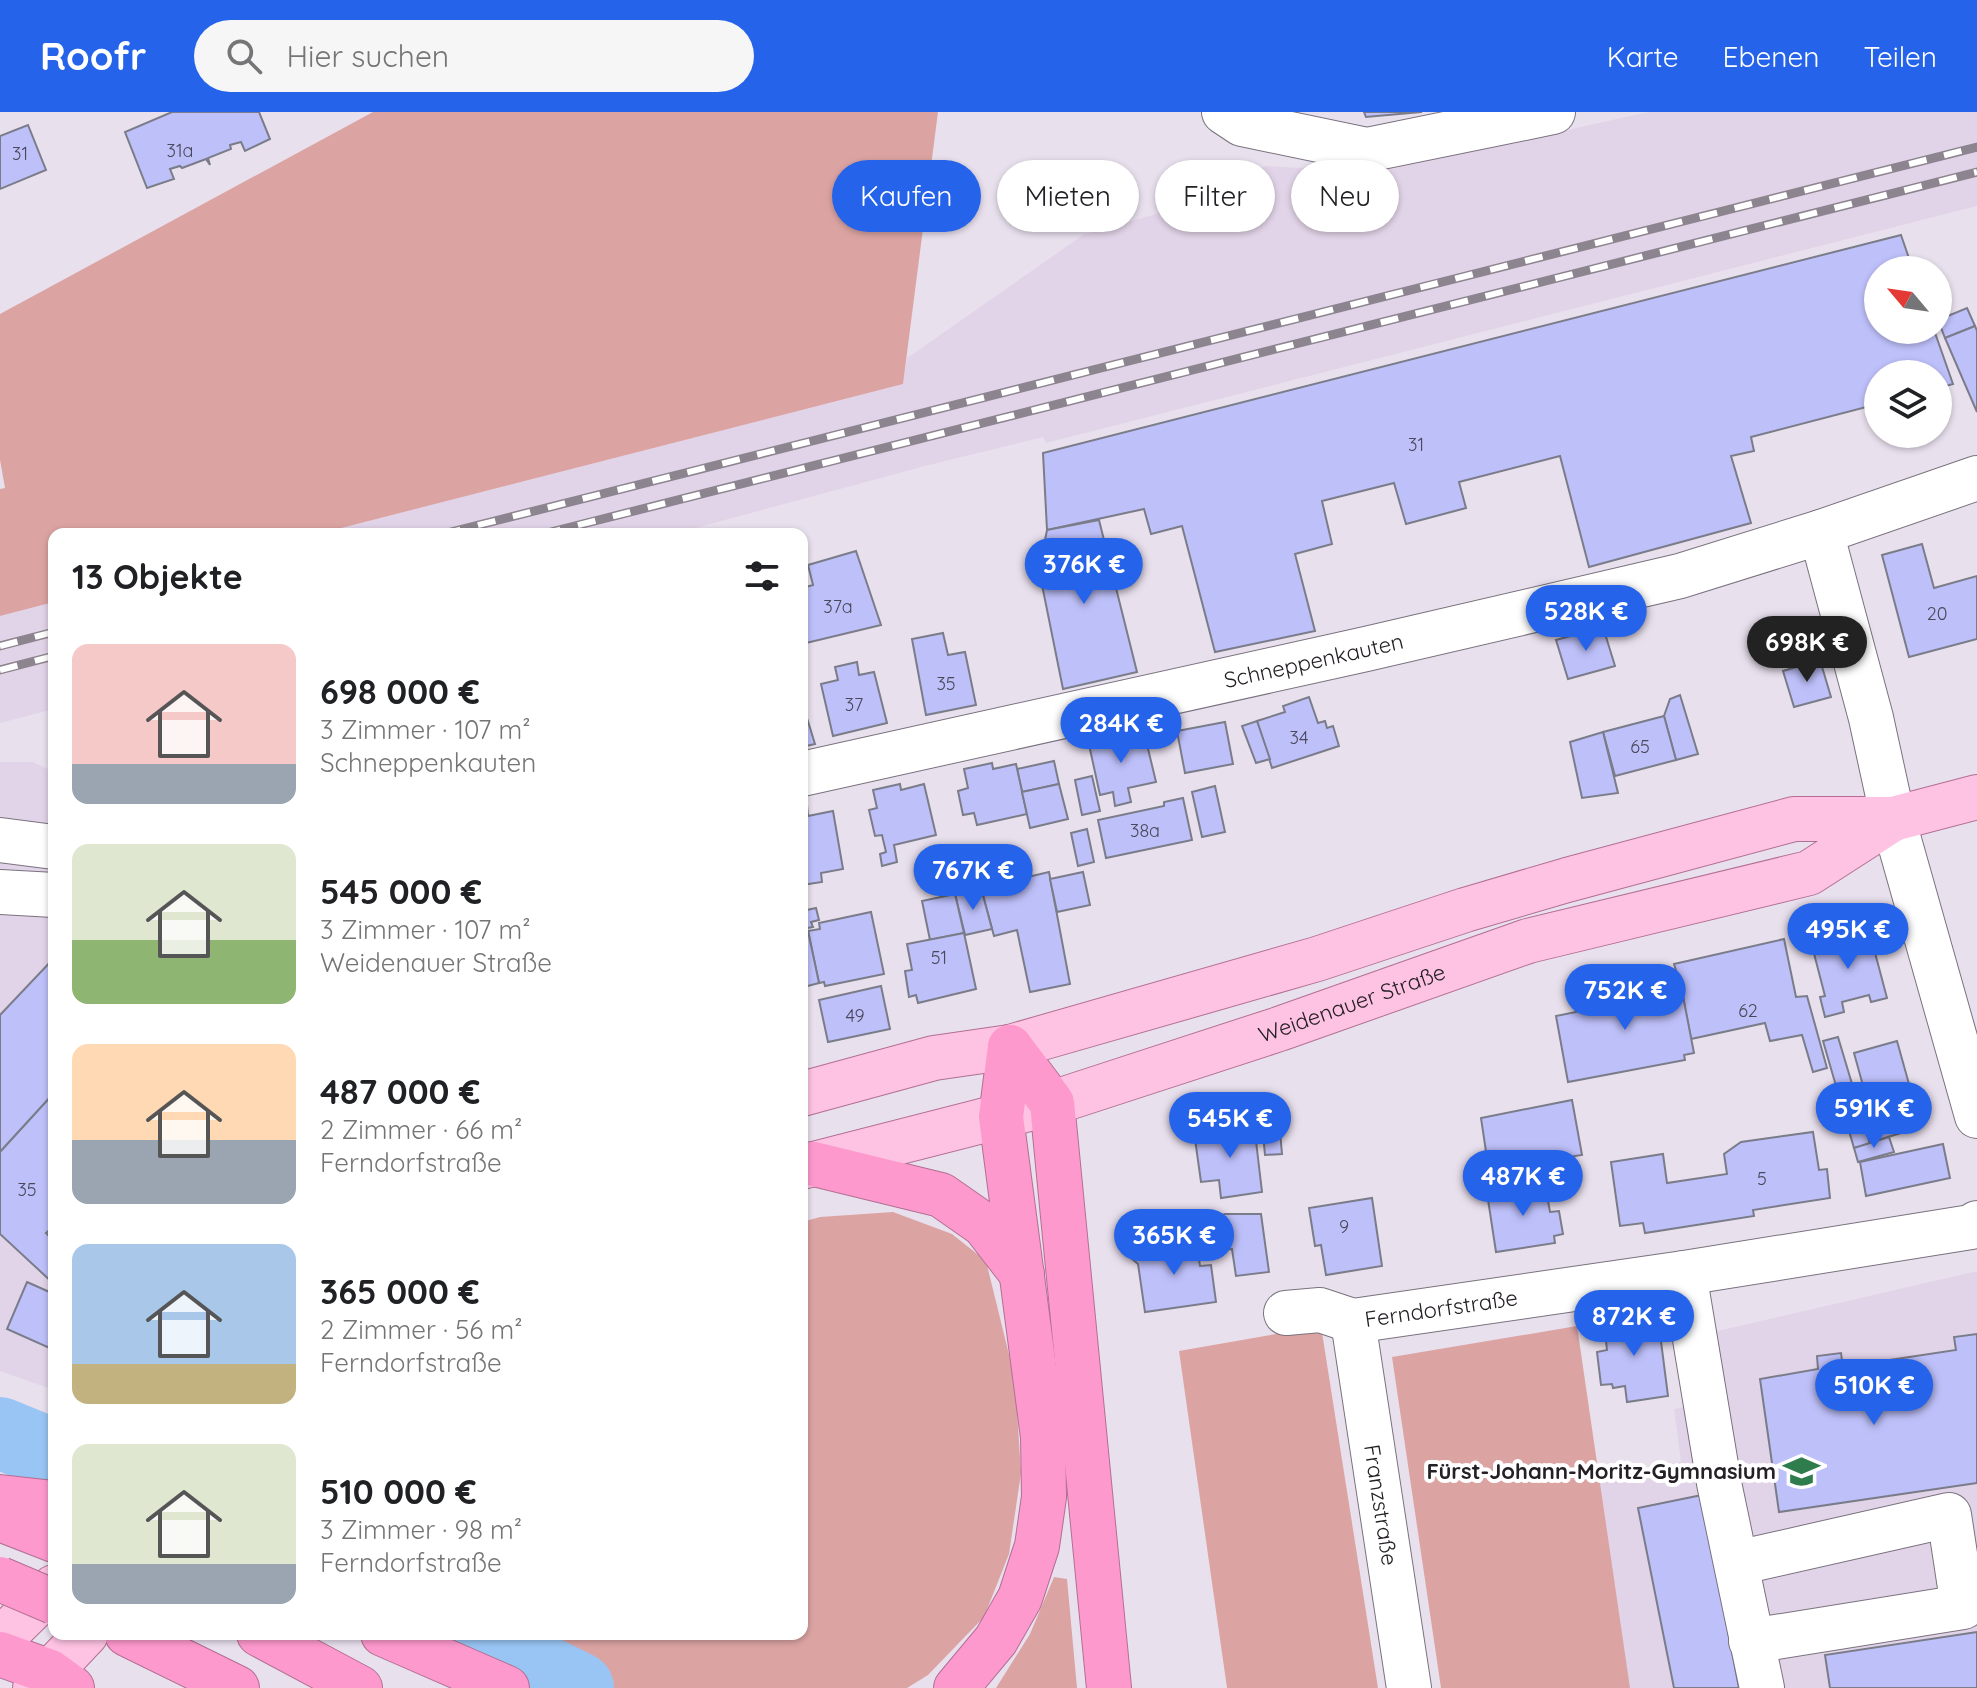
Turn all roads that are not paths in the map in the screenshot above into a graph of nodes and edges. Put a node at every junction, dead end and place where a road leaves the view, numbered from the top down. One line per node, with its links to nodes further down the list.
1 (1224, 112): 2 (street)
2 (1553, 112)
3 (1977, 478): 4 (street, Schneppenkauten)
4 (1821, 532): 5 (street, Schneppenkauten); 7 (street)
5 (808, 773)
6 (1977, 797): 7 (main road, Weidenauer Straße)
7 (1893, 819): 12 (main road, Weidenauer Straße); 13 (street); 15 (main road, Weidenauer Straße)
8 (0, 840): 9 (street)
9 (48, 846)
10 (0, 892): 11 (street)
11 (48, 895)
12 (1010, 1047): 14 (main road, Weidenauer Straße); 15 (highway); 17 (highway)
13 (1968, 1054): 16 (street)
14 (808, 1092)
15 (1052, 1103): 17 (main road, Weidenauer Straße); 46 (highway)
16 (1977, 1116)
17 (1001, 1117): 18 (main road, Weidenauer Straße); 21 (highway)
18 (808, 1166): 21 (highway)
19 (1977, 1223): 20 (street, Ferndorfstraße)
20 (1684, 1273): 23 (street, Ferndorfstraße); 28 (street)
21 (1023, 1276): 41 (highway)
22 (1286, 1313): 23 (street, Ferndorfstraße)
23 (1353, 1321): 47 (street, Franzstraße)
24 (0, 1497): 25 (highway)
25 (48, 1502)
26 (0, 1519): 27 (highway)
27 (48, 1538)
28 (1737, 1563): 37 (street); 37 (street)
29 (0, 1579): 31 (highway, bridge)
30 (48, 1593): 32 (main road)
31 (48, 1599)
32 (0, 1640)
33 (82, 1640): 40 (main road)
34 (139, 1640): 43 (highway)
35 (270, 1640): 44 (highway)
36 (397, 1640): 45 (highway)
37 (1751, 1641): 48 (street)
38 (0, 1654): 40 (highway)
39 (0, 1671): 42 (highway)
40 (52, 1683)
41 (962, 1683)
42 (9, 1688)
43 (237, 1688)
44 (360, 1688)
45 (507, 1688)
46 (1109, 1688)
47 (1409, 1688)
48 (1762, 1688)

